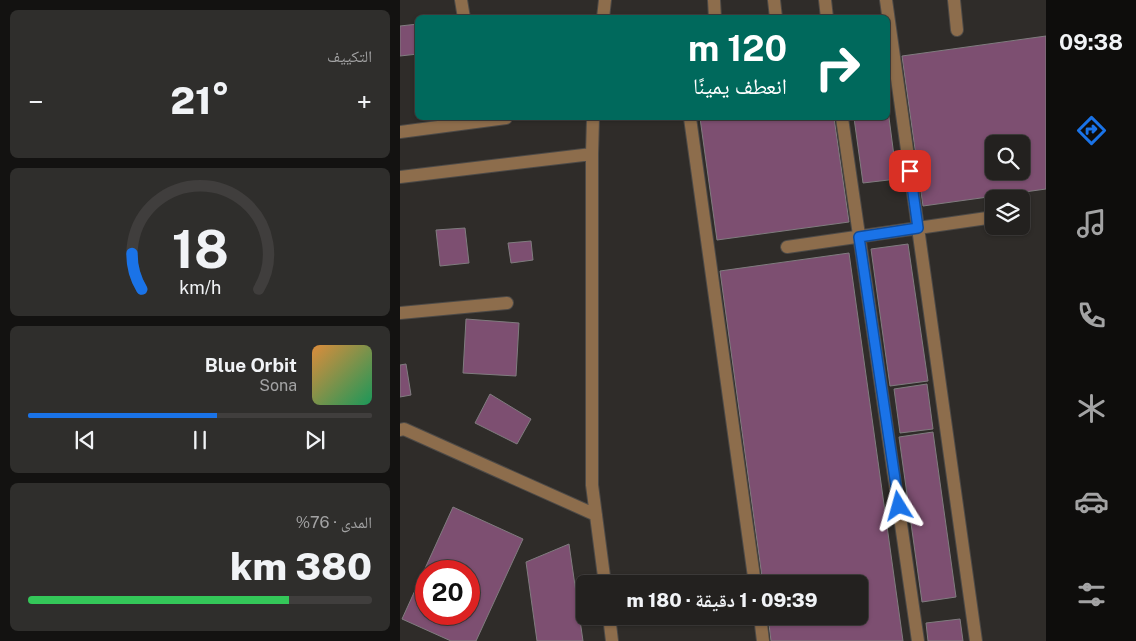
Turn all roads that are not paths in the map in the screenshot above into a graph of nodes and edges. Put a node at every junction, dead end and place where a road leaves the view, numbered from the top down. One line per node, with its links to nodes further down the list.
1 (461, 0): 8 (street)
2 (605, 0): 9 (street)
3 (714, 0): 10 (street)
4 (774, 0): 11 (street)
5 (825, 0): 12 (street)
6 (886, 0): 13 (street)
7 (954, 0): 15 (street)
8 (464, 15)
9 (603, 15)
10 (715, 15)
11 (776, 15)
12 (827, 15)
13 (888, 15)
14 (890, 28): 24 (street)
15 (957, 30)
16 (480, 120): 20 (street)
17 (593, 120): 21 (street)
18 (690, 120): 32 (street)
19 (842, 120): 25 (street)
20 (400, 132)
21 (592, 154): 22 (street); 30 (street)
22 (400, 177)
23 (985, 218): 24 (street)
24 (918, 228): 25 (street); 38 (street)
25 (859, 237): 26 (street); 37 (street)
26 (787, 247)
27 (507, 303): 28 (street)
28 (400, 313)
29 (400, 430): 30 (street)
30 (596, 515): 31 (street)
31 (604, 575)
32 (754, 575)
33 (610, 625): 35 (street)
34 (761, 625): 36 (street)
35 (612, 641)
36 (763, 641)
37 (918, 641)
38 (976, 641)

